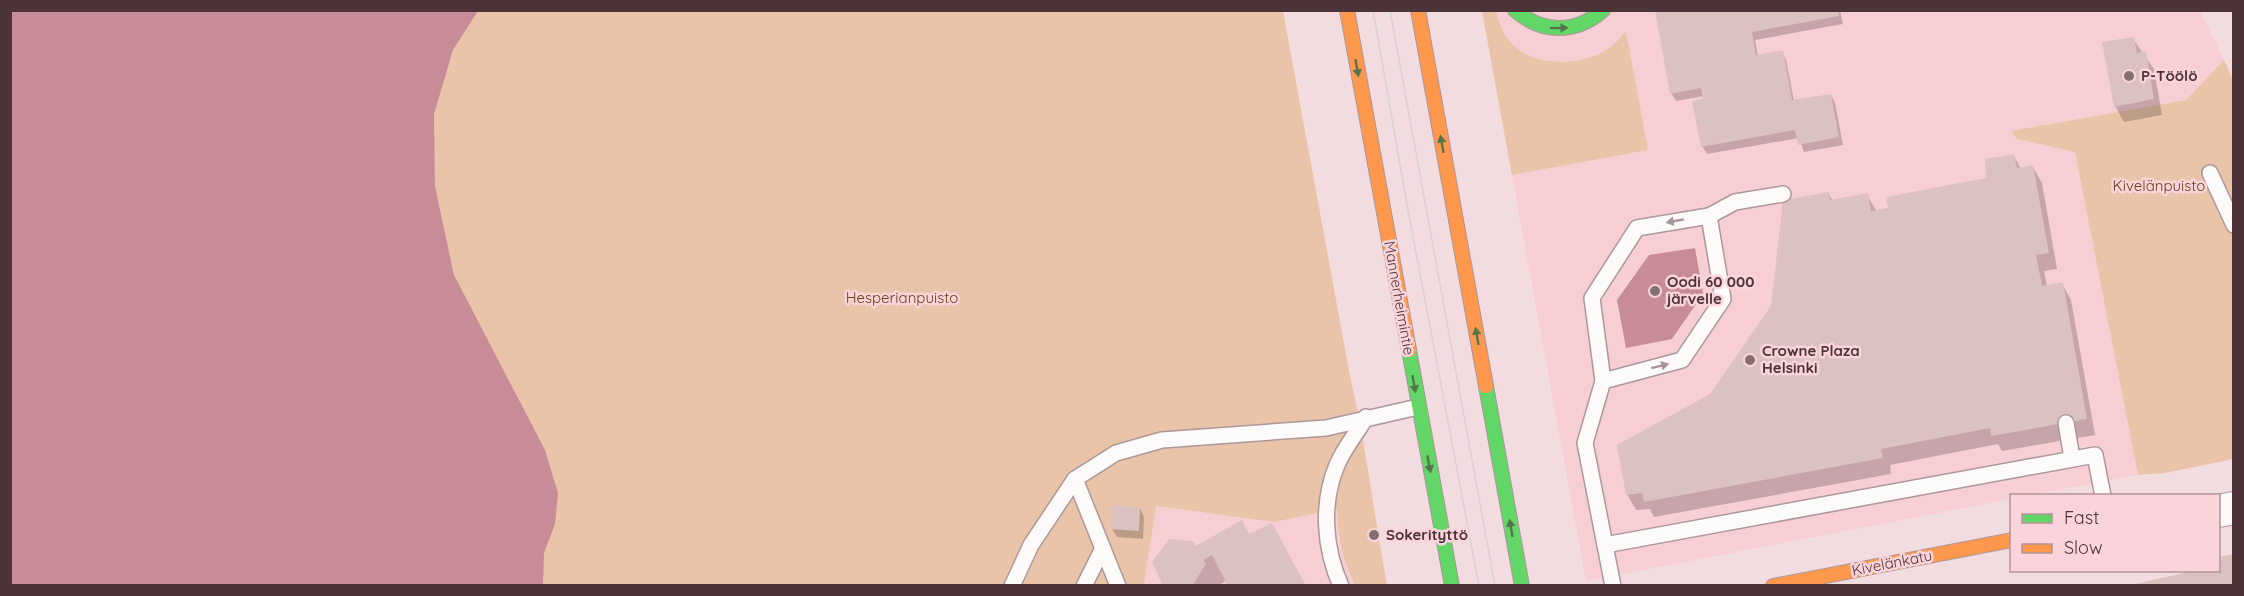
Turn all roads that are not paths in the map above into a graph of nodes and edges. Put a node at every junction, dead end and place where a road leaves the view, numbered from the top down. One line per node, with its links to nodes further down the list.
1 (1347, 10): 10 (main road, Mannerheimintie, one-way to 10)
2 (1418, 10): 24 (main road, one-way to 2)
3 (1515, 10): 4 (main road, one-way to 4)
4 (1603, 10)
5 (2210, 173): 8 (lane)
6 (1783, 194): 7 (lane)
7 (1709, 216): 9 (lane, one-way to 7); 9 (lane, one-way to 9)
8 (2234, 225)
9 (1603, 381): 17 (lane)
10 (1418, 407): 11 (lane); 23 (main road, Mannerheimintie, one-way to 23)
11 (1366, 417): 14 (lane); 22 (lane)
12 (2066, 423): 13 (lane)
13 (2072, 458): 15 (lane); 17 (lane)
14 (1075, 479): 18 (lane); 19 (lane)
15 (2103, 494)
16 (2010, 540): 26 (main road, Kivelänkatu)
17 (1605, 546): 25 (lane)
18 (1102, 550): 20 (lane); 21 (lane)
19 (1012, 585)
20 (1084, 585)
21 (1118, 585)
22 (1341, 585)
23 (1452, 585)
24 (1522, 585)
25 (1613, 585)
26 (1773, 585)

